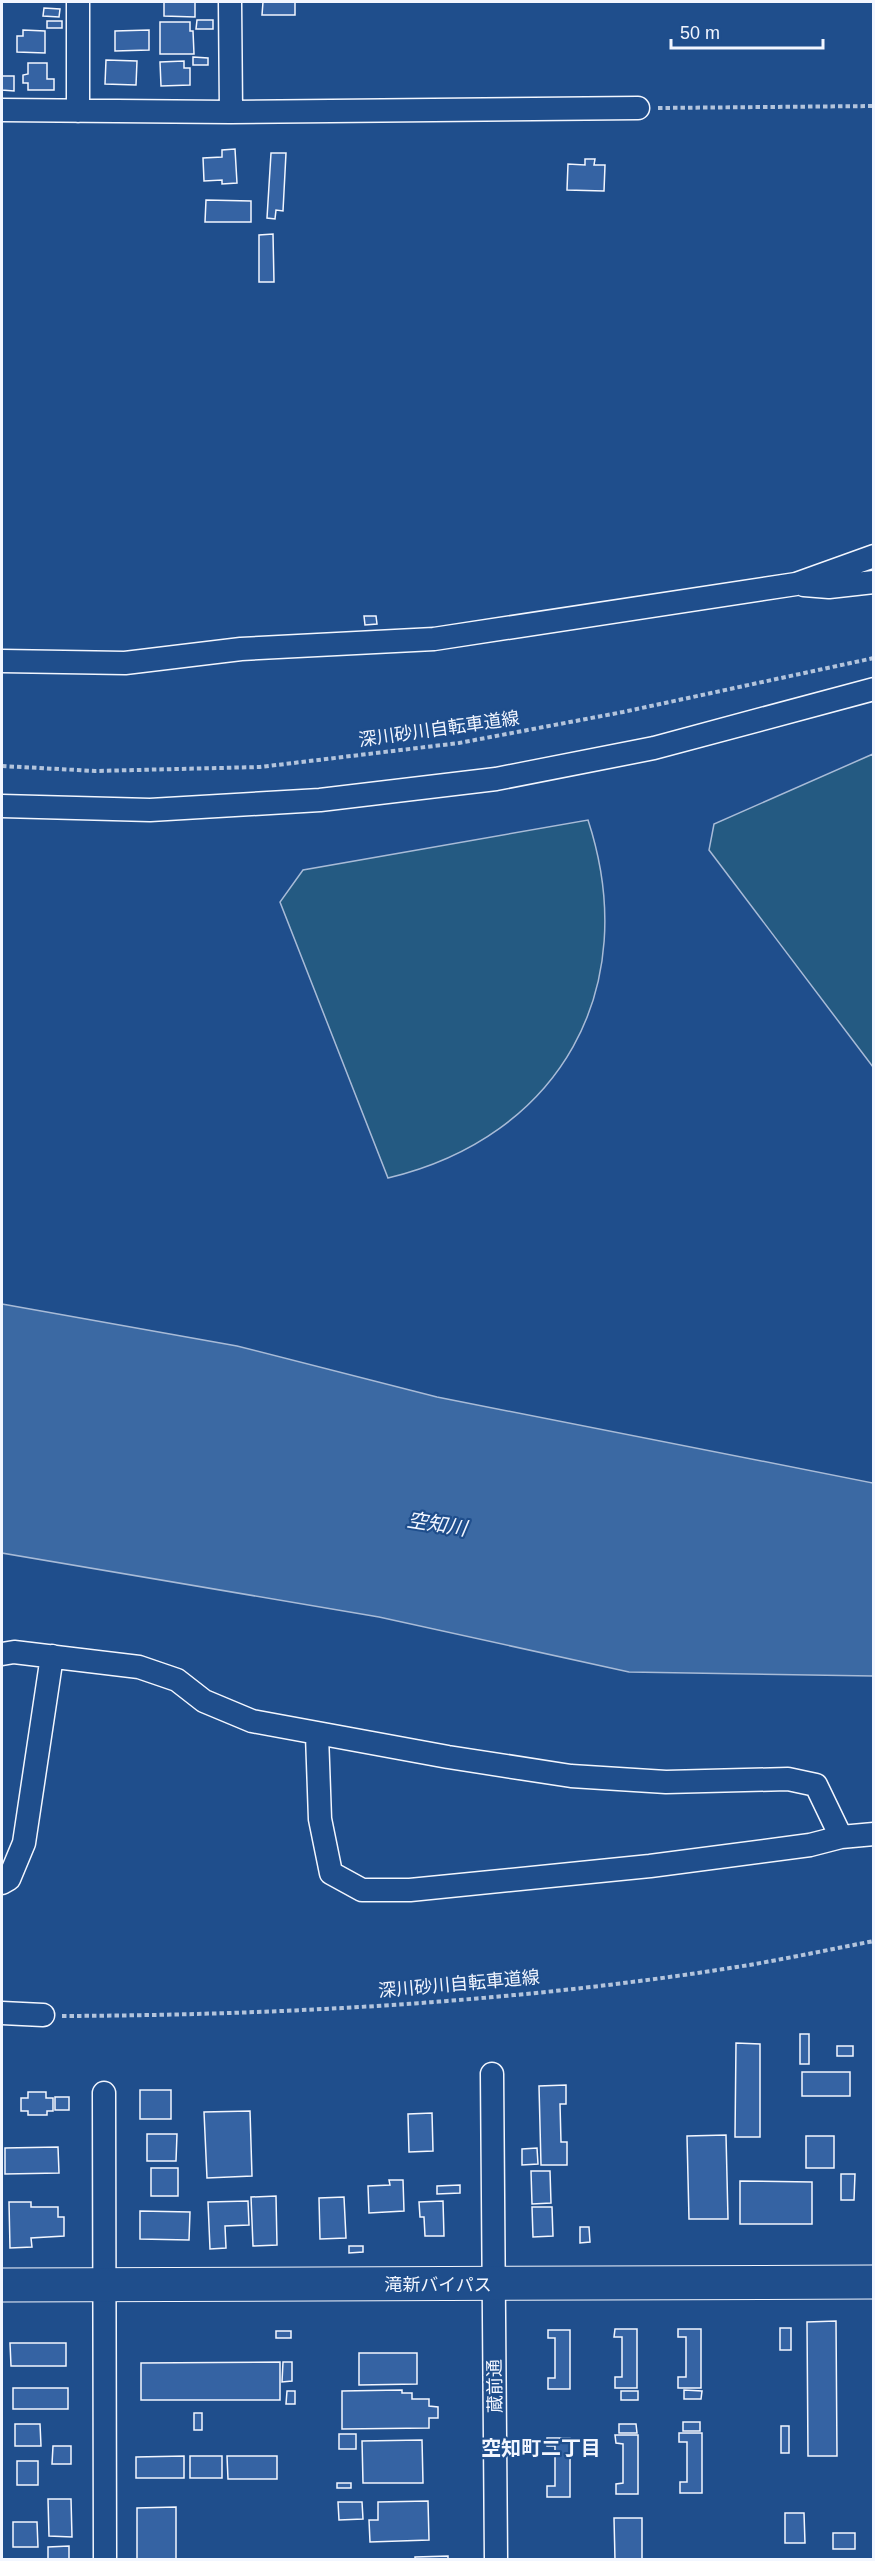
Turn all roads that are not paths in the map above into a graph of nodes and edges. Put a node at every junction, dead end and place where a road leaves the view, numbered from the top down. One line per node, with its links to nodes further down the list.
1 (78, 2): 5 (street)
2 (230, 2): 6 (street)
3 (638, 108): 6 (street)
4 (2, 110): 5 (street)
5 (78, 111): 6 (street)
6 (231, 112)
7 (873, 556): 9 (street)
8 (873, 582): 9 (street)
9 (796, 584): 10 (street)
10 (2, 662)
11 (873, 689): 12 (street)
12 (2, 806)
13 (2, 1654): 14 (street)
14 (52, 1656): 15 (street); 18 (street)
15 (317, 1735): 17 (street); 17 (street)
16 (873, 1834): 17 (street)
17 (841, 1837)
18 (2, 1883)
19 (2, 2013): 20 (street)
20 (43, 2015)
21 (492, 2074): 26 (street, 蔵前通)
22 (104, 2093): 25 (street)
23 (873, 2282): 26 (highway, 滝新バイパス)
24 (2, 2285): 25 (highway, 滝新バイパス)
25 (102, 2285): 26 (highway, 滝新バイパス); 27 (street)
26 (494, 2285): 28 (street, 蔵前通)
27 (105, 2559)
28 (496, 2559)

